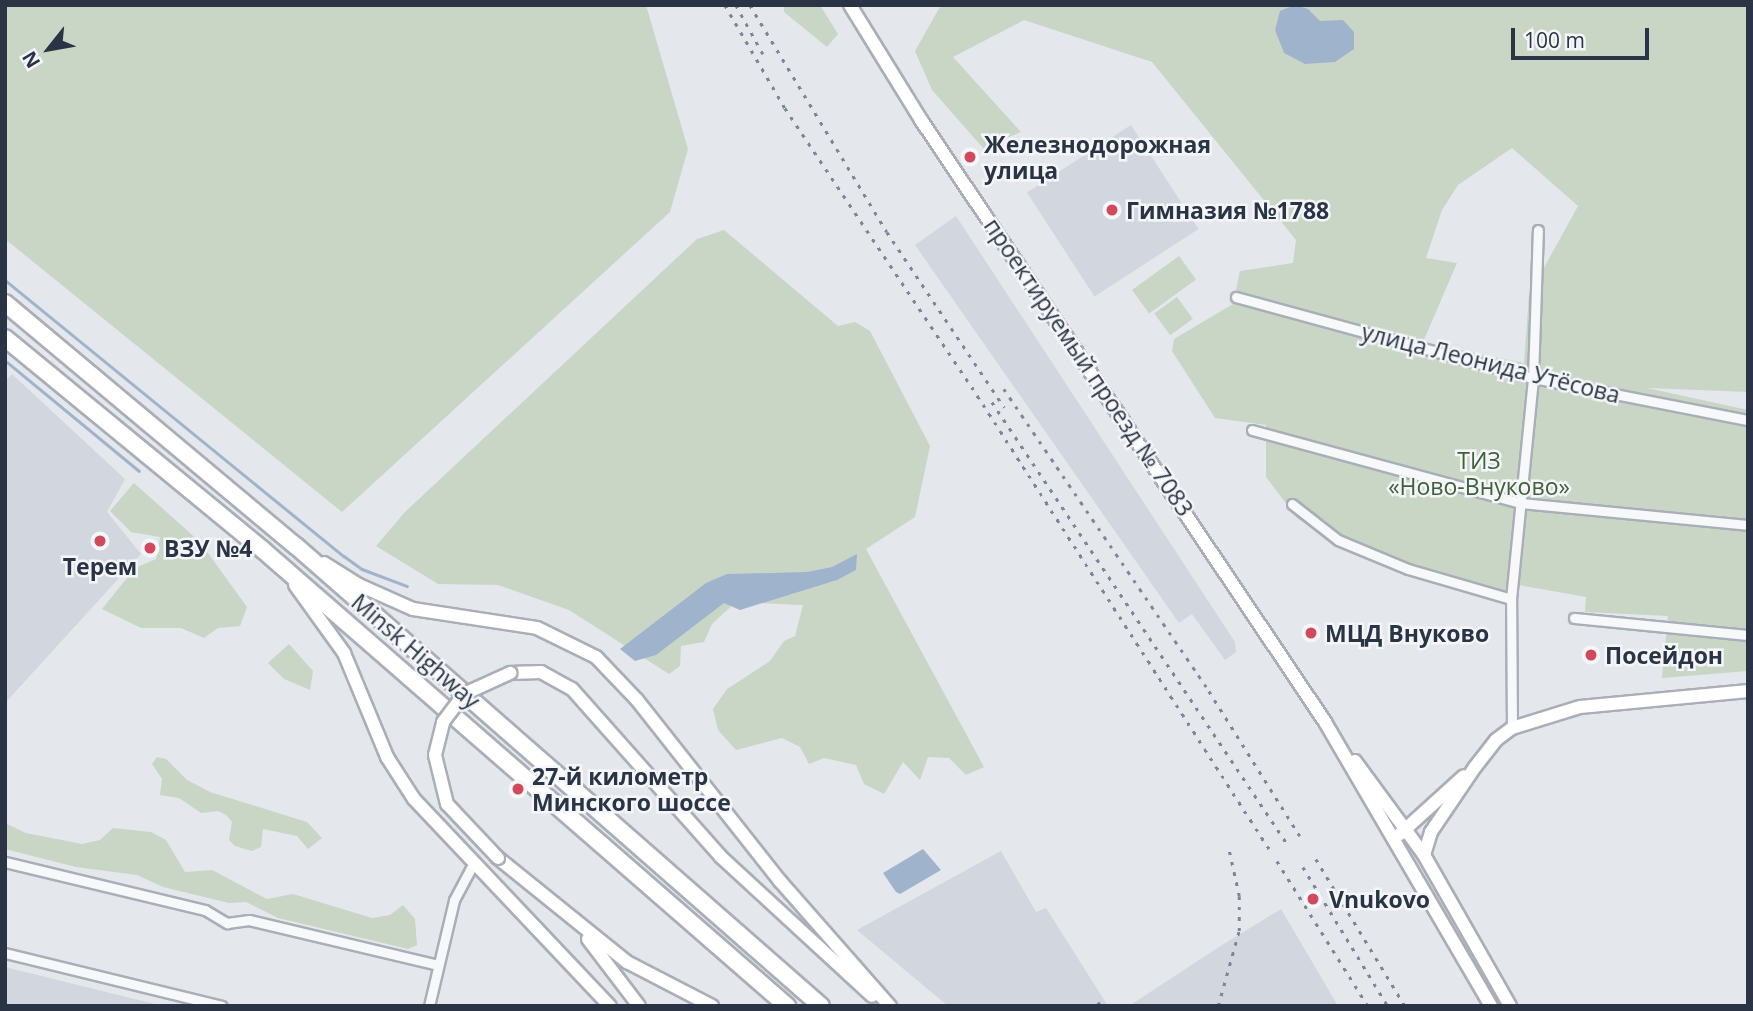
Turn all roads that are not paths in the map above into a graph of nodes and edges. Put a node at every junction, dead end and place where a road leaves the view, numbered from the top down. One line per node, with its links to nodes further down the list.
1 (850, 5): 18 (main road, проектируемый проезд № 7083)
2 (1538, 230): 6 (street)
3 (1236, 297): 6 (street, улица Леонида Утёсова)
4 (5, 303): 12 (highway, Minsk Highway)
5 (5, 338): 13 (highway, Minsk Highway)
6 (1532, 378): 7 (street, улица Леонида Утёсова); 9 (street)
7 (1748, 420)
8 (1252, 430): 9 (street)
9 (1520, 503): 11 (street); 14 (street)
10 (1292, 504): 14 (street)
11 (1748, 525)
12 (296, 545): 36 (highway, Minsk Highway); 38 (main road)
13 (262, 550): 26 (main road); 35 (highway, Minsk Highway)
14 (1511, 599): 19 (street)
15 (1574, 618): 16 (street)
16 (1748, 635)
17 (1748, 691): 19 (main road)
18 (1329, 728): 22 (main road, проектируемый проезд № 7083); 23 (main road, проектируемый проезд № 7083)
19 (1512, 728): 20 (main road)
20 (1475, 766): 21 (main road); 22 (main road)
21 (1430, 832): 22 (main road); 24 (main road)
22 (1408, 834): 23 (main road); 24 (main road, проектируемый проезд № 7083)
23 (1394, 842): 39 (main road, проектируемый проезд № 7083)
24 (1424, 855): 40 (main road, проектируемый проезд № 7083)
25 (5, 862): 29 (street)
26 (473, 864): 29 (street); 32 (main road)
27 (574, 923): 33 (main road); 34 (main road); 37 (main road, bridge)
28 (5, 953): 30 (street)
29 (438, 965): 31 (street)
30 (222, 1006)
31 (429, 1006)
32 (610, 1006)
33 (639, 1006)
34 (712, 1006)
35 (787, 1006)
36 (821, 1006)
37 (884, 1006)
38 (890, 1006)
39 (1491, 1006)
40 (1510, 1006)

